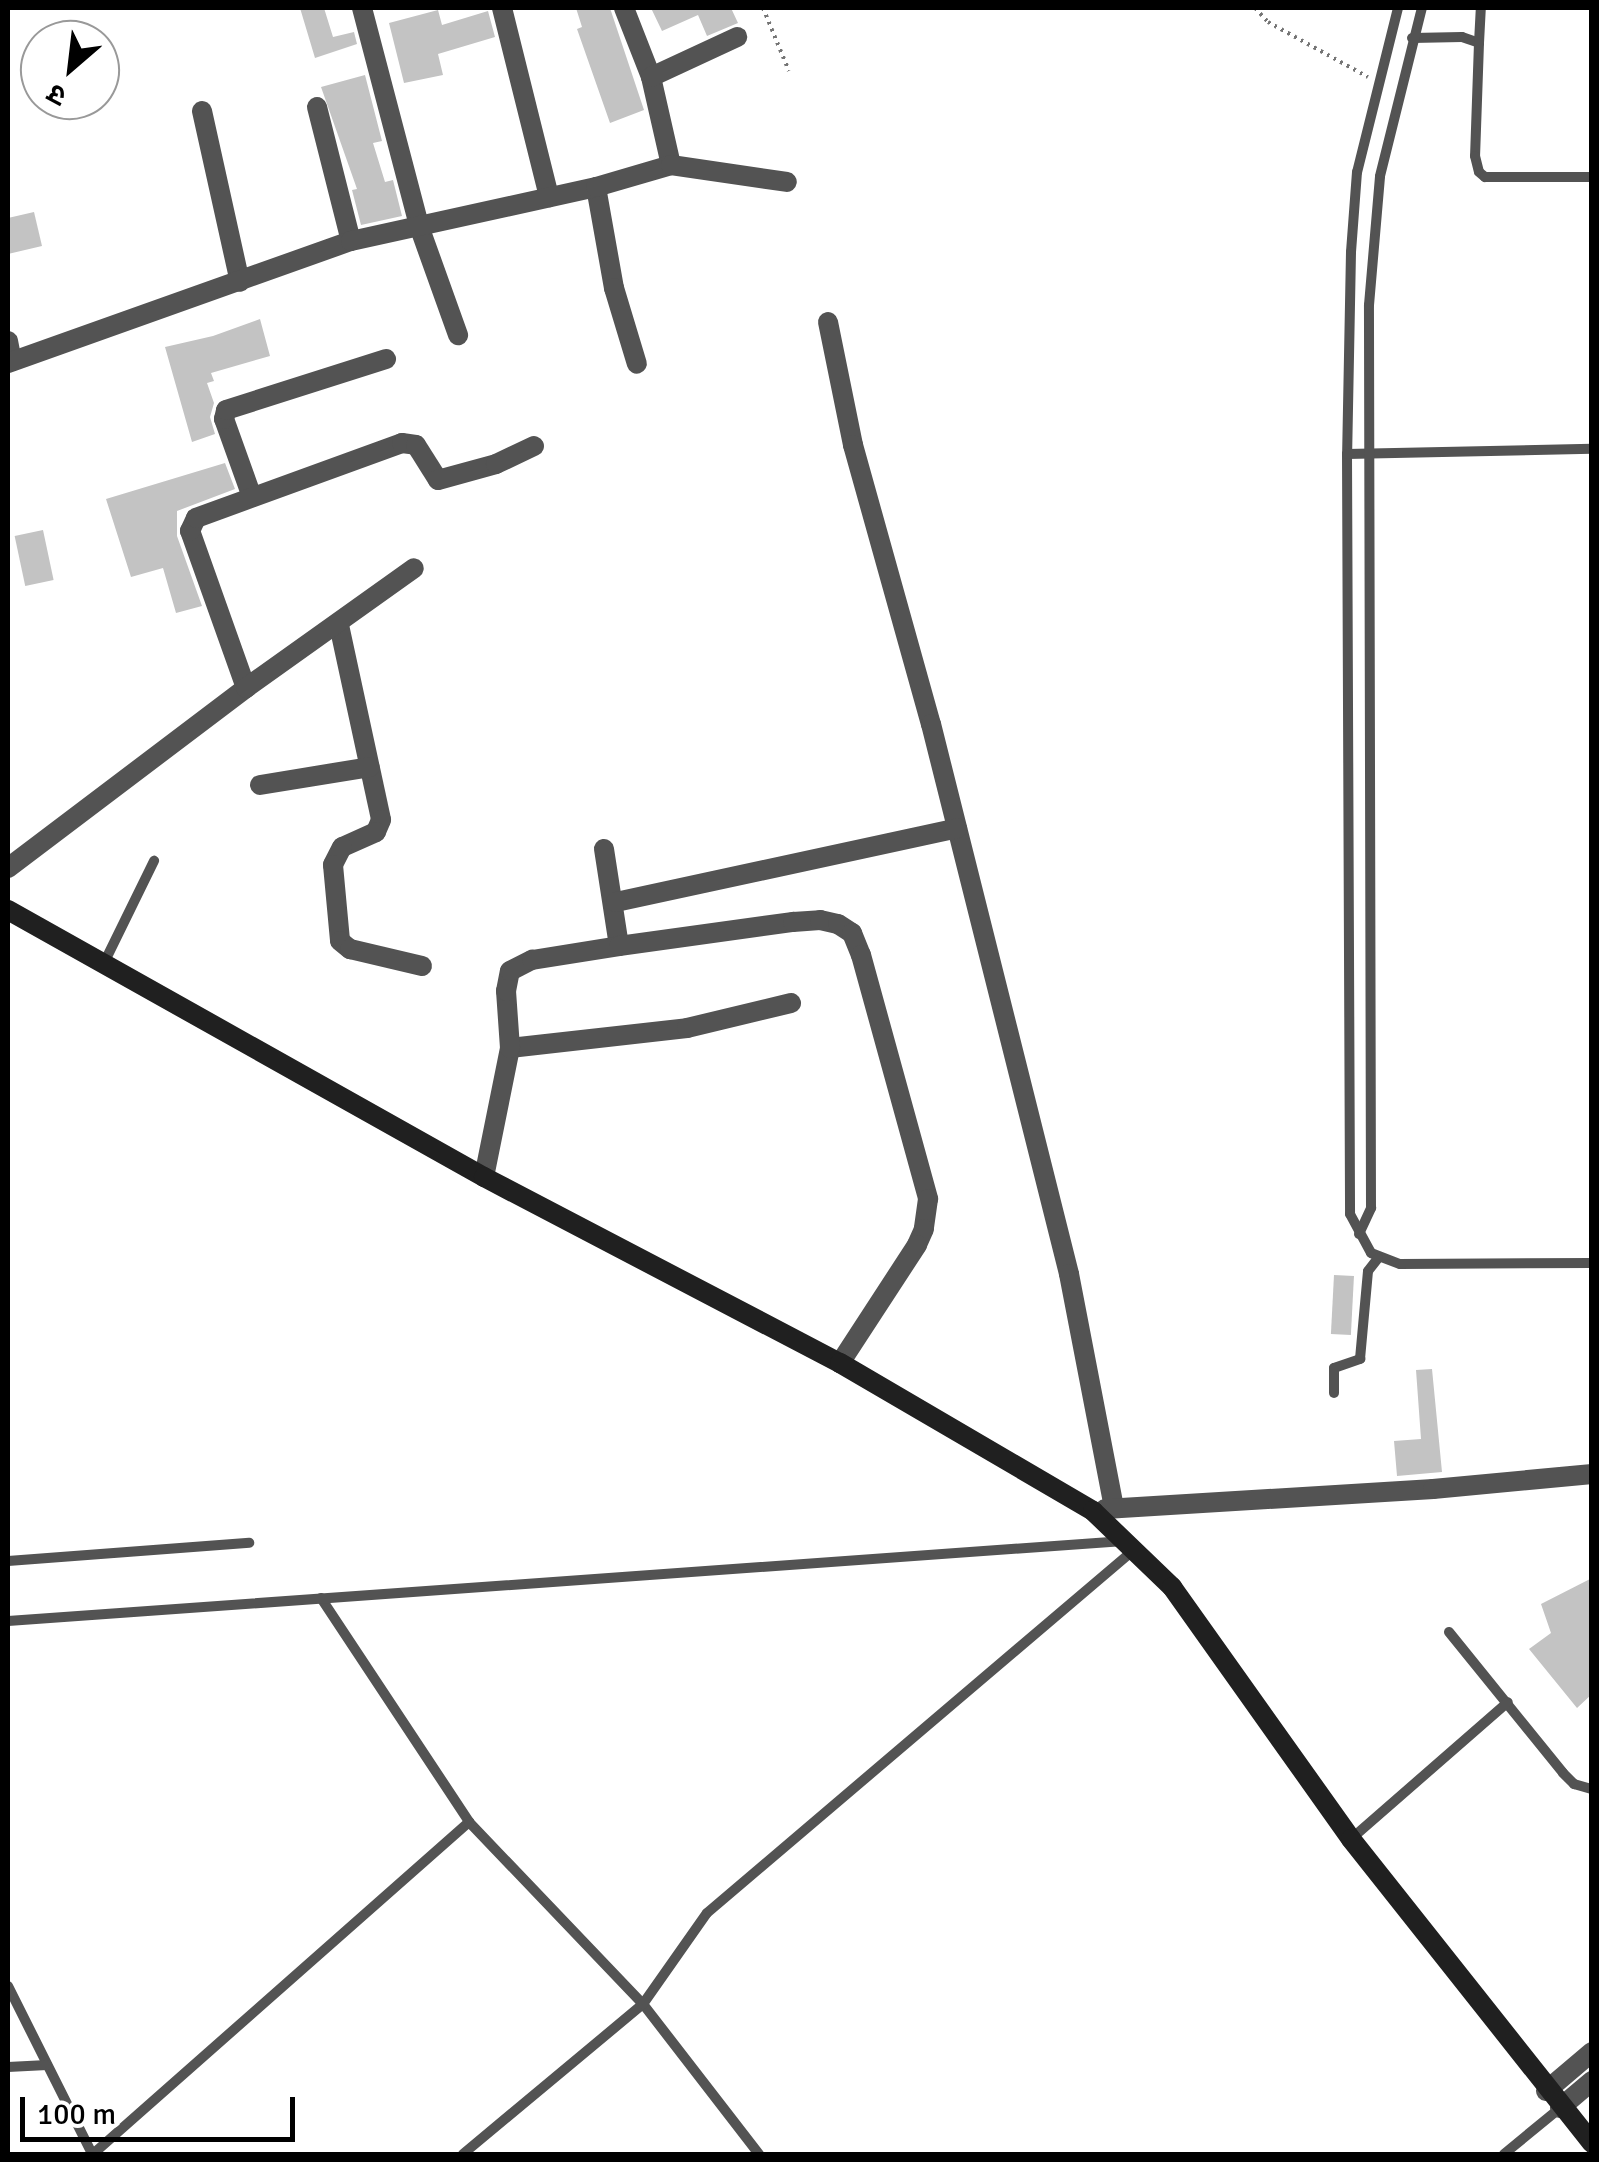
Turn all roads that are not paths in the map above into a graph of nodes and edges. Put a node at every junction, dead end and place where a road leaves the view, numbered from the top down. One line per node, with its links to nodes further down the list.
1 (362, 8): 18 (street)
2 (502, 8): 17 (street)
3 (624, 8): 10 (street)
4 (1398, 8): 28 (lane)
5 (1422, 8): 8 (lane)
6 (1482, 8): 9 (lane)
7 (737, 37): 10 (street)
8 (1412, 38): 9 (lane); 29 (lane)
9 (1479, 44): 14 (lane)
10 (650, 77): 13 (street)
11 (317, 107): 19 (street)
12 (202, 112): 20 (street)
13 (671, 165): 15 (street); 16 (street)
14 (1592, 178)
15 (787, 182)
16 (596, 187): 17 (street); 25 (street)
17 (549, 197): 18 (street)
18 (418, 226): 19 (street); 22 (street)
19 (351, 242): 20 (street)
20 (240, 282): 23 (street)
21 (828, 322): 36 (street)
22 (458, 334)
23 (9, 355)
24 (386, 359): 30 (street)
25 (638, 364)
26 (534, 446): 30 (street)
27 (1592, 449): 29 (lane)
28 (1348, 454): 29 (lane); 48 (lane)
29 (1368, 454): 48 (lane)
30 (252, 497): 33 (street)
31 (414, 568): 32 (street)
32 (339, 625): 33 (street); 34 (street)
33 (246, 688): 39 (street)
34 (370, 767): 35 (street); 44 (street)
35 (260, 785)
36 (956, 828): 40 (street); 54 (street)
37 (604, 849): 40 (street)
38 (154, 861): 43 (lane)
39 (8, 868)
40 (616, 902): 42 (street)
41 (8, 910): 43 (main road)
42 (619, 946): 46 (street); 51 (street)
43 (104, 963): 47 (main road)
44 (422, 966)
45 (792, 1004): 46 (street)
46 (510, 1048): 47 (street)
47 (484, 1177): 51 (main road)
48 (1359, 1234): 49 (lane)
49 (1378, 1258): 50 (lane); 52 (lane)
50 (1592, 1264)
51 (840, 1362): 54 (main road)
52 (1334, 1392)
53 (1592, 1474): 54 (street)
54 (1104, 1510): 56 (main road)
55 (249, 1543): 57 (lane)
56 (1132, 1544): 58 (lane); 64 (main road); 66 (lane)
57 (8, 1561)
58 (321, 1598): 59 (lane); 63 (lane)
59 (8, 1621)
60 (1449, 1632): 61 (lane)
61 (1508, 1702): 62 (lane); 64 (lane)
62 (1592, 1789)
63 (469, 1822): 66 (lane); 73 (lane)
64 (1351, 1839): 71 (main road)
65 (8, 1986): 68 (lane)
66 (644, 2004): 74 (lane); 75 (lane)
67 (1592, 2052): 71 (street)
68 (46, 2065): 69 (lane); 73 (lane)
69 (8, 2067)
70 (1592, 2081): 71 (street)
71 (1553, 2099): 72 (main road); 76 (lane)
72 (1592, 2142)
73 (92, 2154)
74 (463, 2154)
75 (759, 2154)
76 (1504, 2154)

